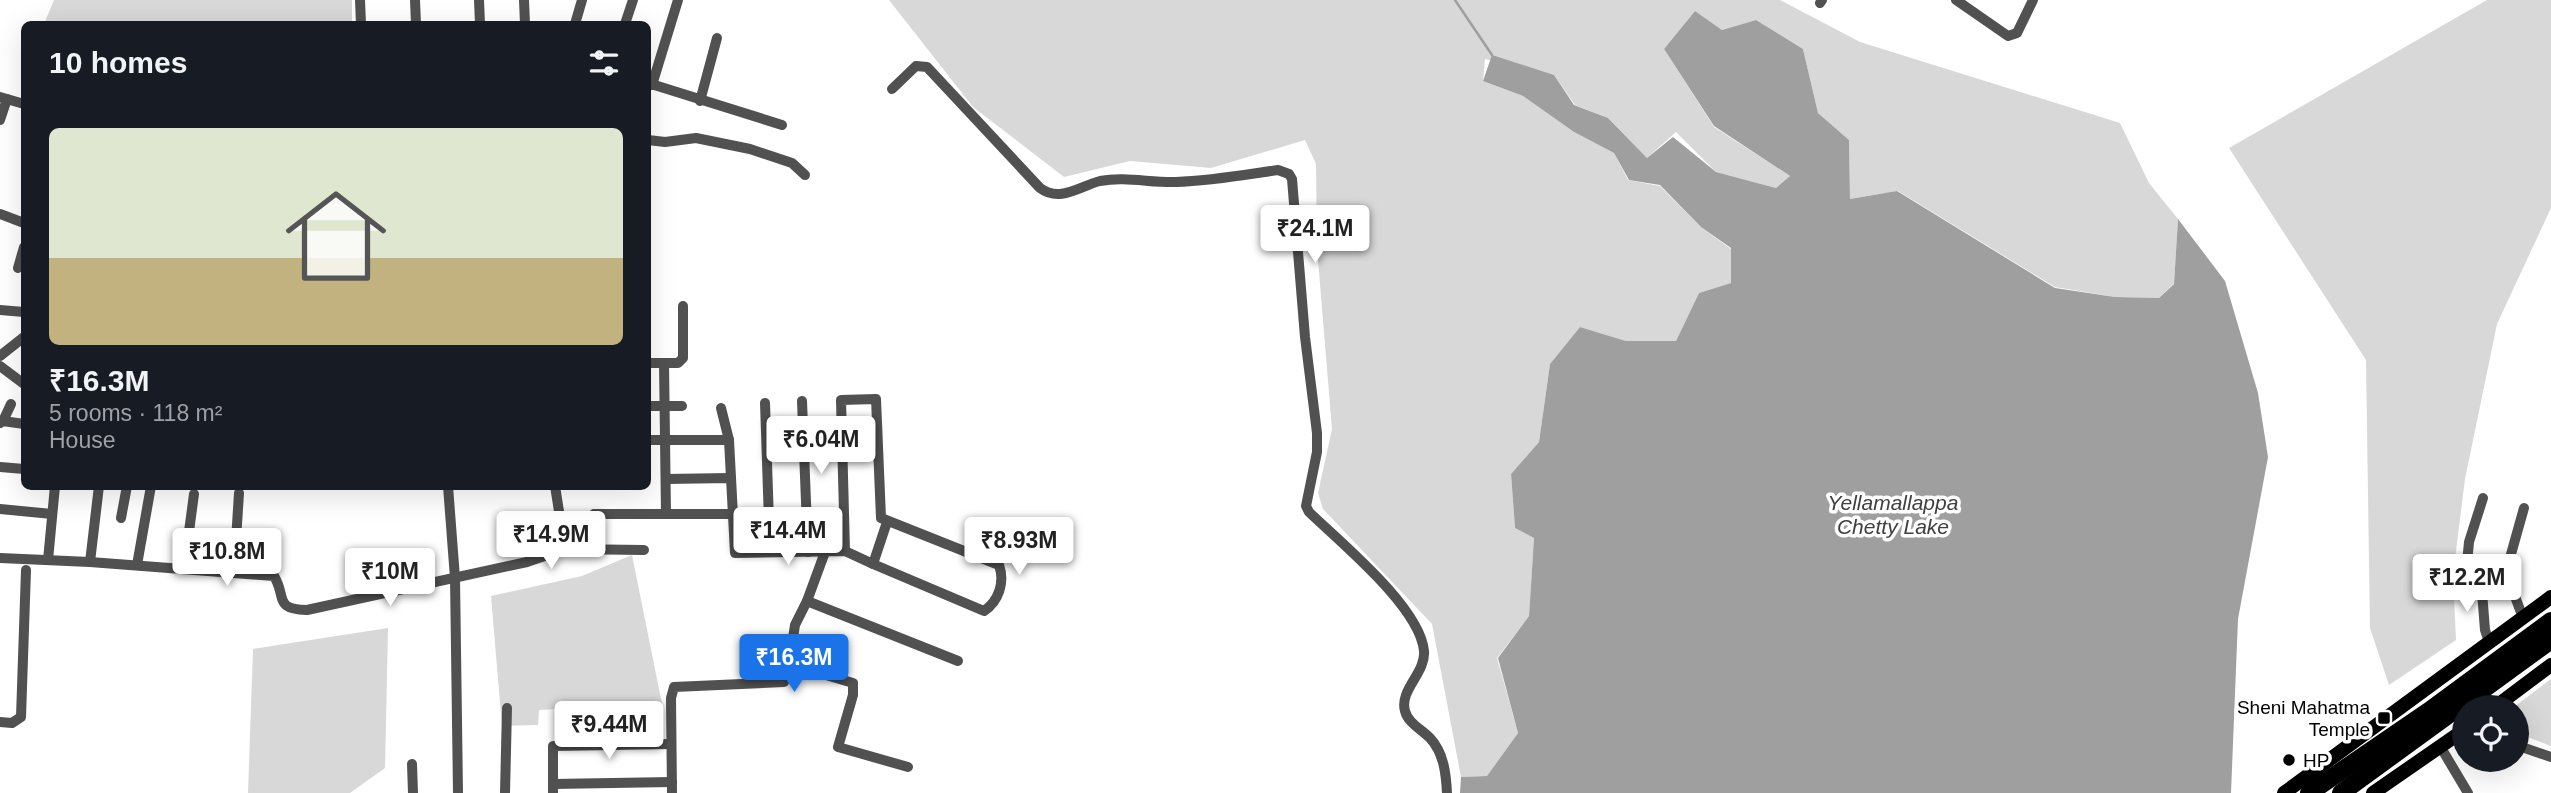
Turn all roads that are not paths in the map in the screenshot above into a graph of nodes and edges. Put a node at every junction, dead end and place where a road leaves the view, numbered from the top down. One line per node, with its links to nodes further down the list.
1 (360, 0): 10 (street)
2 (415, 0): 11 (street)
3 (479, 0): 12 (street)
4 (524, 0): 13 (street)
5 (582, 0): 14 (street)
6 (633, 0): 15 (street)
7 (678, 0): 17 (street)
8 (1956, 0): 9 (street)
9 (2034, 0)
10 (361, 21)
11 (416, 21)
12 (480, 21)
13 (525, 21)
14 (576, 21)
15 (626, 21)
16 (717, 38): 21 (street)
17 (651, 81)
18 (651, 84): 21 (street)
19 (892, 89): 114 (street)
20 (3, 98): 22 (street); 23 (street)
21 (700, 100): 24 (street)
22 (21, 103)
23 (0, 120)
24 (782, 125)
25 (651, 141): 26 (street)
26 (805, 174)
27 (0, 214): 28 (street)
28 (21, 222)
29 (21, 258): 30 (street)
30 (18, 268)
31 (683, 306): 37 (street)
32 (0, 310): 33 (street)
33 (21, 312)
34 (21, 338): 35 (street)
35 (0, 356)
36 (651, 363): 37 (street)
37 (664, 363): 44 (street)
38 (0, 366): 39 (street)
39 (21, 382)
40 (802, 401): 77 (street)
41 (765, 403): 75 (street)
42 (11, 404): 47 (street)
43 (651, 406): 44 (street)
44 (665, 406): 45 (street); 50 (street)
45 (682, 406)
46 (721, 408): 51 (street)
47 (2, 422): 48 (street)
48 (21, 424)
49 (651, 440): 50 (street)
50 (666, 440): 51 (street); 55 (street)
51 (729, 440): 54 (street)
52 (0, 467): 53 (street)
53 (21, 469)
54 (731, 478): 55 (street); 70 (street)
55 (666, 480): 69 (street)
56 (55, 490): 67 (street)
57 (99, 490): 81 (street)
58 (126, 490): 71 (street)
59 (150, 490): 83 (street)
60 (448, 490): 88 (street)
61 (556, 490): 73 (street)
62 (194, 494): 85 (street)
63 (239, 494): 87 (street)
64 (2483, 498): 84 (street)
65 (2524, 508): 84 (street)
66 (0, 509): 67 (street)
67 (52, 514): 80 (street)
68 (594, 514): 69 (street)
69 (666, 514): 70 (street)
70 (733, 514): 75 (street)
71 (121, 518)
72 (887, 522): 76 (street); 82 (street); 82 (street)
73 (565, 549): 74 (street); 88 (street)
74 (644, 550)
75 (770, 551): 77 (street)
76 (845, 551): 78 (street); 82 (street)
77 (808, 552): 78 (street)
78 (825, 552): 91 (street)
79 (0, 558): 80 (street)
80 (48, 560): 81 (street)
81 (90, 562): 83 (street)
82 (873, 564)
83 (136, 565): 85 (street)
84 (2507, 565): 92 (street)
85 (184, 569): 87 (street)
86 (26, 570): 101 (street)
87 (234, 572): 88 (street)
88 (455, 578): 112 (street)
89 (2481, 579): 95 (street)
90 (2551, 597): 92 (main road)
91 (807, 601): 96 (street); 97 (street)
92 (2523, 618): 95 (main road)
93 (2551, 621): 116 (highway)
94 (2551, 640): 117 (highway)
95 (2489, 642): 115 (main road)
96 (958, 661)
97 (789, 664): 103 (street); 108 (street)
98 (2551, 664): 99 (main road)
99 (2511, 695)
100 (506, 708): 113 (street)
101 (0, 722)
102 (2452, 738): 104 (main road)
103 (671, 744): 109 (street); 110 (street)
104 (2440, 746): 118 (main road); 119 (street)
105 (2529, 749): 106 (street)
106 (2551, 757)
107 (412, 764): 111 (street)
108 (908, 767)
109 (672, 787): 110 (street)
110 (553, 788)
111 (413, 793)
112 (458, 793)
113 (505, 793)
114 (1447, 793)
115 (2284, 793)
116 (2309, 793)
117 (2340, 793)
118 (2373, 793)
119 (2468, 793)

